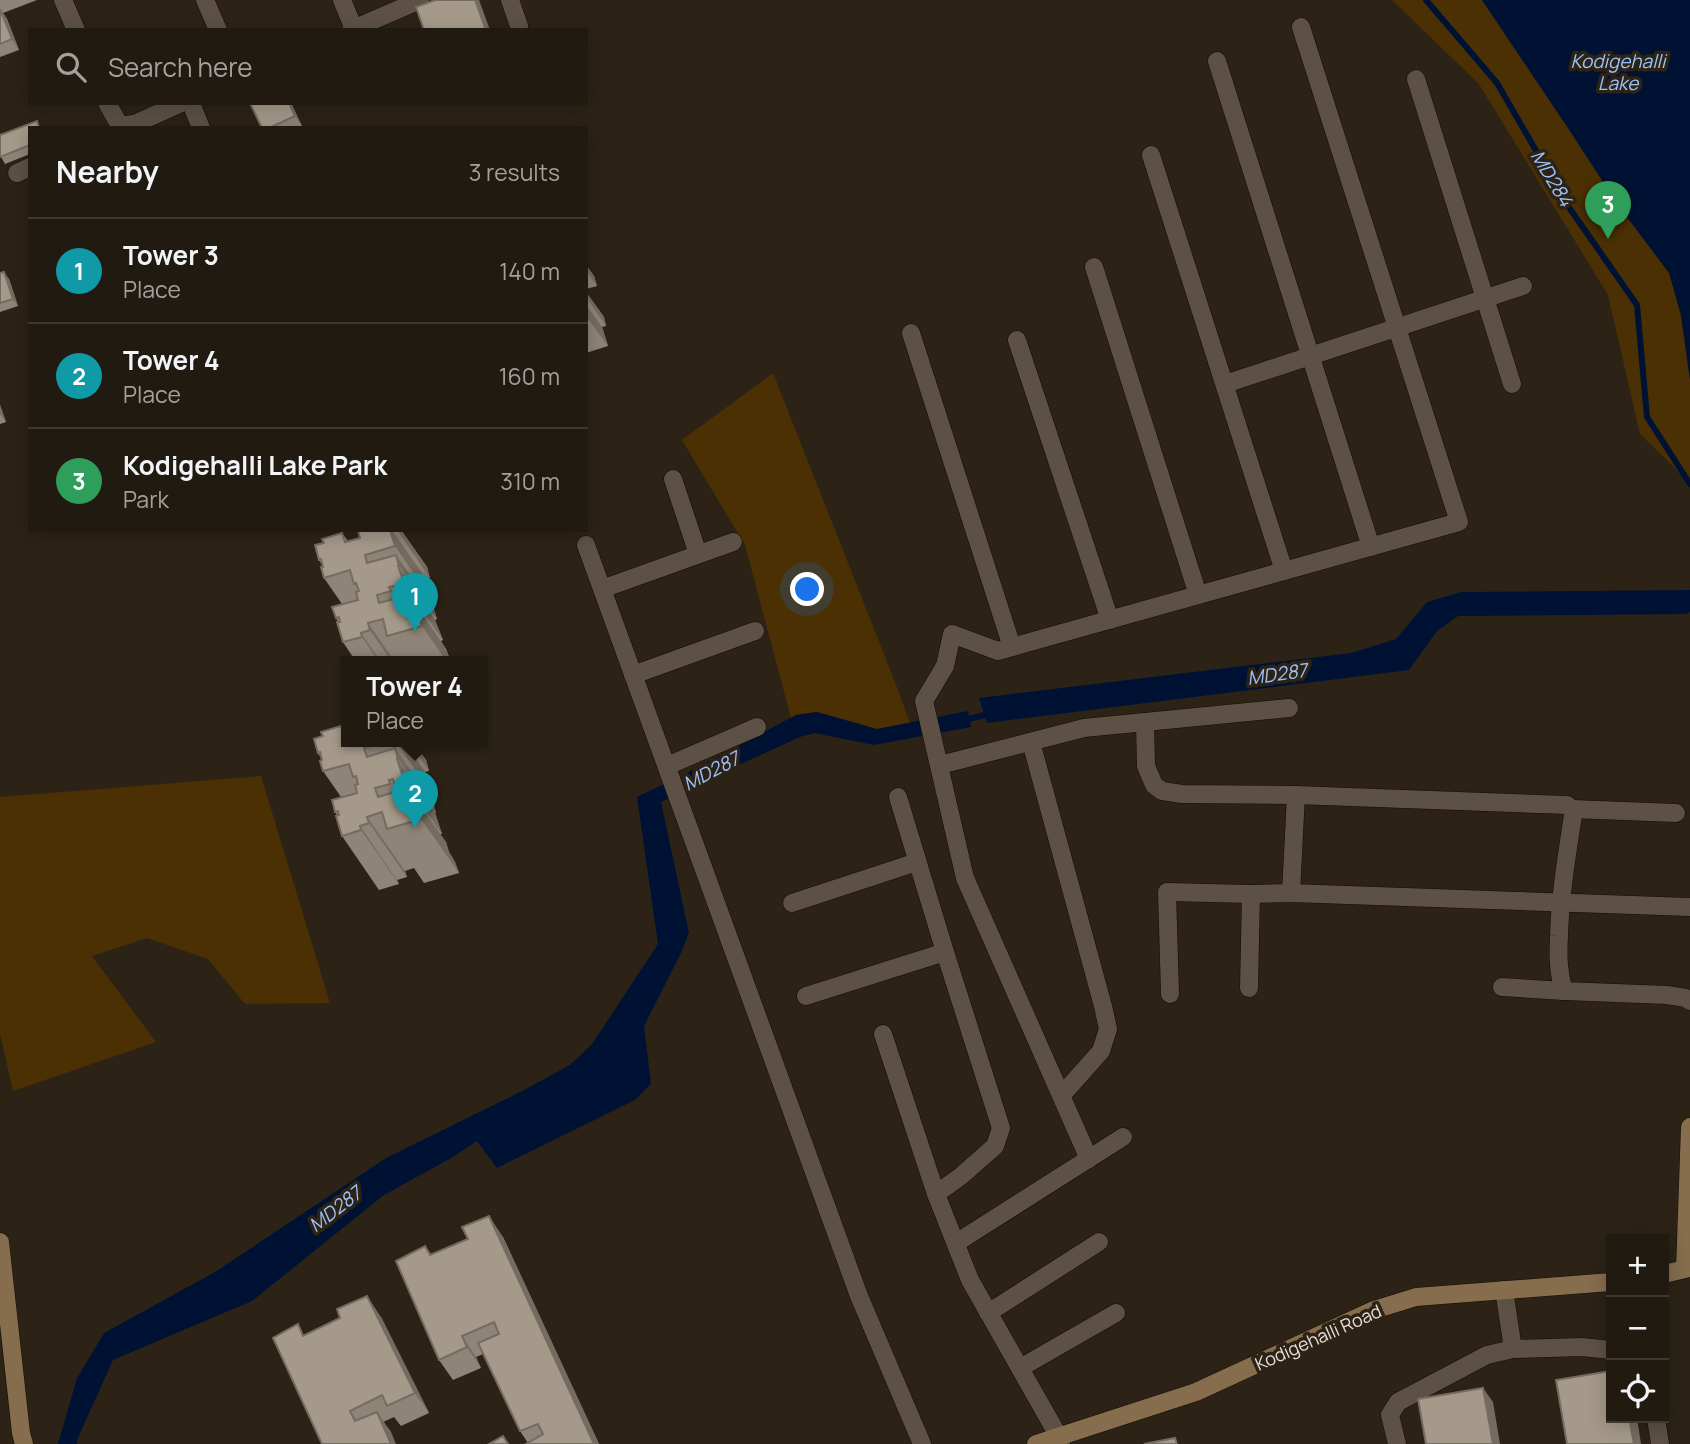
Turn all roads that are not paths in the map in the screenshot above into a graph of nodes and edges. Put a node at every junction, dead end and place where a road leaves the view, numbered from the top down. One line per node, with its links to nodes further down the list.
1 (63, 0): 8 (street)
2 (205, 0): 9 (street)
3 (342, 0): 10 (street)
4 (420, 0): 11 (street)
5 (510, 0): 6 (street)
6 (519, 26)
7 (1301, 27): 24 (street)
8 (75, 28)
9 (217, 28)
10 (353, 28)
11 (355, 28)
12 (1217, 61): 27 (street)
13 (1416, 79): 23 (street)
14 (108, 105): 17 (street)
15 (176, 105): 18 (street)
16 (192, 105): 19 (street)
17 (118, 126)
18 (123, 126)
19 (200, 126)
20 (1152, 155): 28 (street)
21 (1094, 267): 37 (street)
22 (1523, 286): 23 (street)
23 (1485, 298): 24 (street); 29 (street)
24 (1397, 327): 27 (street); 33 (street)
25 (911, 333): 40 (street)
26 (1017, 340): 38 (street)
27 (1310, 356): 28 (street); 33 (street)
28 (1224, 384): 35 (street)
29 (1512, 384)
30 (673, 480): 34 (street)
31 (733, 542): 34 (street)
32 (586, 545): 36 (street)
33 (1371, 547): 35 (street)
34 (698, 554): 36 (street)
35 (1284, 571): 37 (street)
36 (602, 589): 41 (street)
37 (1199, 595): 38 (street)
38 (1110, 620): 40 (street)
39 (755, 631): 41 (street)
40 (1012, 647): 46 (street)
41 (634, 675): 47 (street)
42 (1289, 708): 43 (street)
43 (1145, 722): 45 (street); 48 (street)
44 (757, 727): 47 (street)
45 (1031, 742): 46 (street); 66 (street)
46 (938, 757): 66 (street)
47 (667, 766): 86 (street)
48 (1296, 795): 50 (street); 53 (street)
49 (898, 797): 52 (street)
50 (1572, 809): 51 (street); 55 (street)
51 (1676, 813)
52 (917, 862): 56 (street); 58 (street)
53 (1291, 893): 54 (street); 55 (street)
54 (1251, 894): 60 (street); 62 (street)
55 (1560, 903): 57 (street); 61 (street)
56 (792, 904)
57 (1690, 907)
58 (945, 952): 63 (street); 70 (street)
59 (1502, 987): 61 (street)
60 (1249, 988)
61 (1564, 991): 64 (street)
62 (1170, 994)
63 (806, 996)
64 (1690, 1001)
65 (883, 1034): 70 (street)
66 (1061, 1096): 69 (street)
67 (1690, 1127): 74 (street)
68 (1123, 1137): 69 (street)
69 (1089, 1159): 73 (street)
70 (936, 1194): 73 (street)
71 (0, 1242): 85 (street)
72 (1099, 1242): 78 (street)
73 (956, 1243): 78 (street)
74 (1687, 1269): 75 (street)
75 (1669, 1273)
76 (1606, 1282): 77 (street, Kodigehalli Road)
77 (1504, 1290): 80 (street); 84 (street, Kodigehalli Road)
78 (988, 1312): 82 (street)
79 (1116, 1313): 82 (street)
80 (1513, 1349): 81 (street); 88 (street)
81 (1606, 1349)
82 (1020, 1367): 84 (street)
83 (1657, 1423): 89 (street)
84 (1060, 1441): 87 (street, Kodigehalli Road)
85 (24, 1444)
86 (922, 1444)
87 (1036, 1444)
88 (1396, 1444)
89 (1660, 1444)

